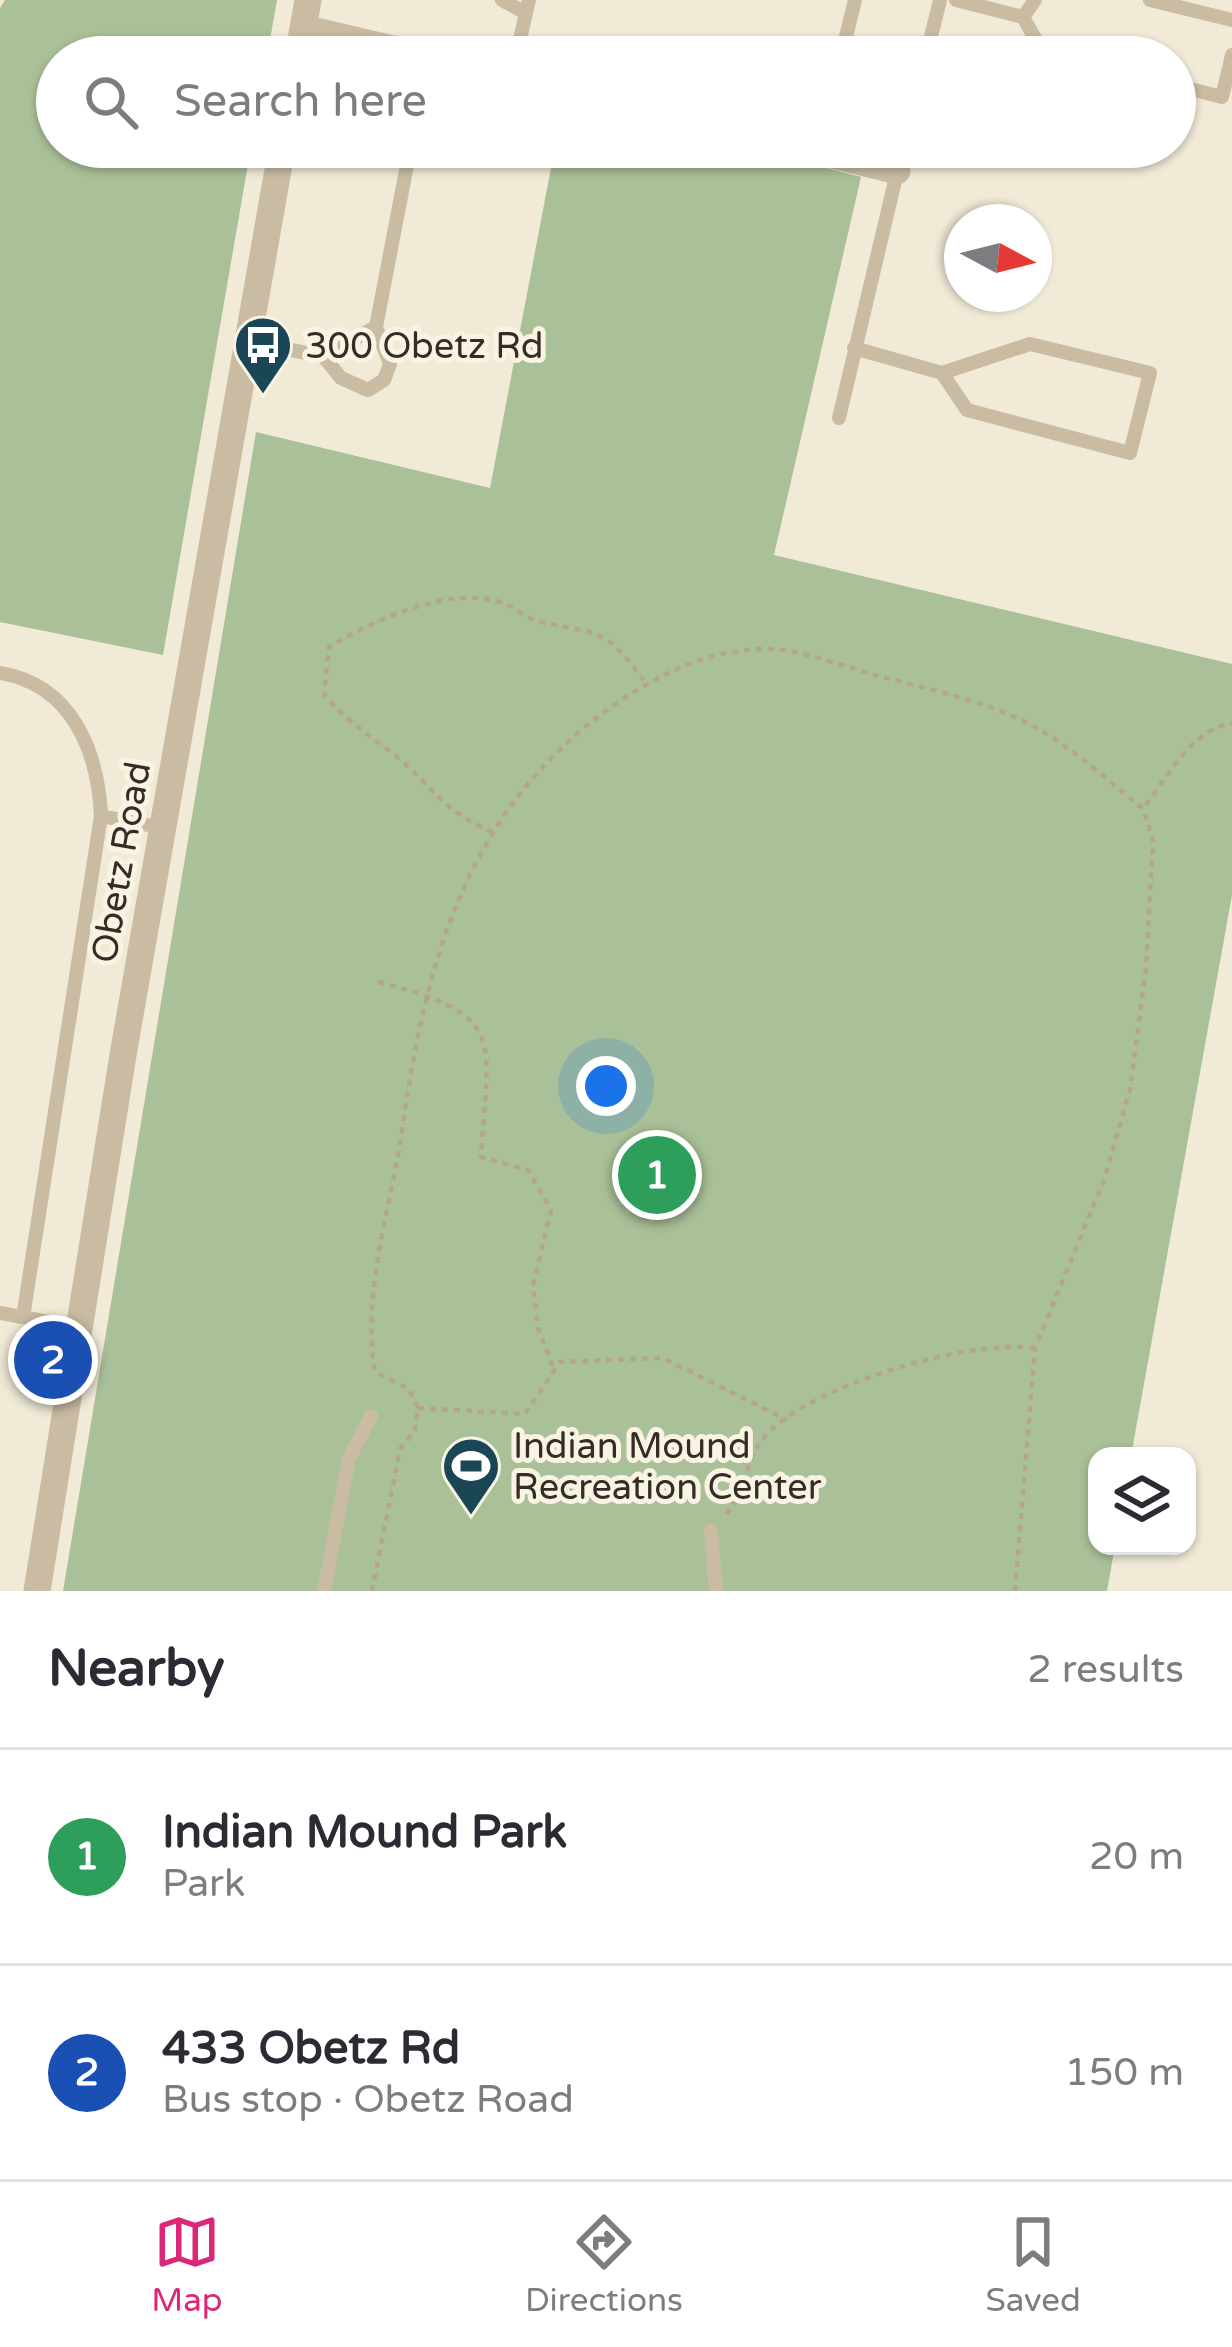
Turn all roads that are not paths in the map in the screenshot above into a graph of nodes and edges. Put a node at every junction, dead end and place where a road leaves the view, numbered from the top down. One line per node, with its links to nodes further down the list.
1 (502, 0): 7 (lane)
2 (855, 0): 12 (lane)
3 (940, 0): 13 (lane)
4 (956, 0): 9 (lane)
5 (1035, 0): 9 (lane)
6 (1150, 0): 10 (lane)
7 (527, 7)
8 (306, 14): 11 (street)
9 (1023, 17): 14 (lane)
10 (1232, 20)
11 (367, 36)
12 (846, 36)
13 (931, 36)
14 (1034, 36)
15 (1232, 55): 16 (lane)
16 (1196, 91)
17 (278, 168): 21 (street, Obetz Road)
18 (406, 168): 20 (lane)
19 (898, 168): 22 (lane)
20 (376, 327): 23 (lane); 23 (lane)
21 (248, 342): 23 (lane); 28 (street, Obetz Road)
22 (854, 348): 24 (lane); 25 (lane)
23 (323, 356)
24 (941, 373): 24 (lane)
25 (838, 418)
26 (0, 673): 27 (lane)
27 (100, 816): 28 (lane); 30 (lane)
28 (163, 828): 31 (street, Obetz Road)
29 (0, 1313): 30 (lane)
30 (23, 1318): 31 (lane)
31 (81, 1328): 34 (street, Obetz Road)
32 (370, 1416): 35 (lane)
33 (711, 1532): 36 (lane)
34 (37, 1591)
35 (324, 1591)
36 (716, 1591)

